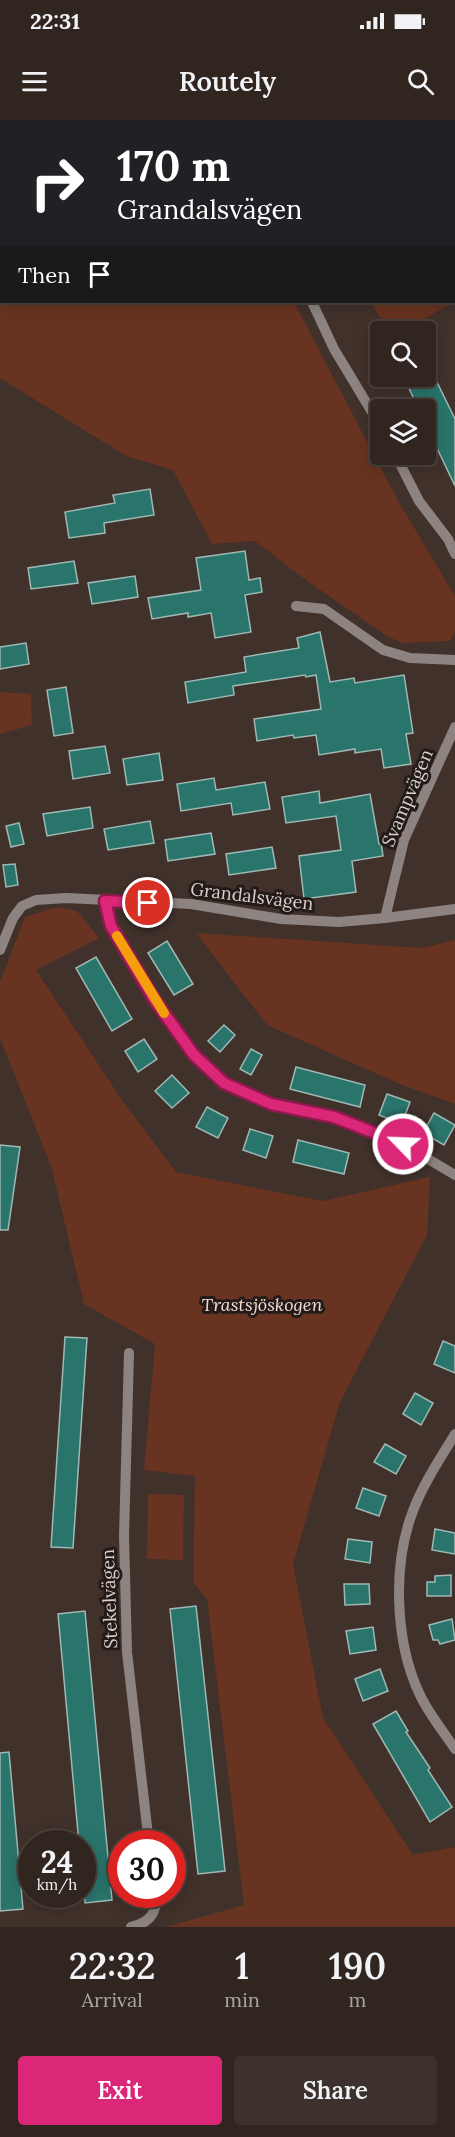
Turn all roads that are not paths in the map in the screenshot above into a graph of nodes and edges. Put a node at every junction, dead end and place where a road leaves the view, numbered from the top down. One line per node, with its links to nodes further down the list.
1 (312, 303): 2 (street)
2 (370, 409)
3 (401, 465): 4 (street)
4 (455, 554)
5 (296, 606): 6 (street)
6 (455, 660)
7 (455, 727): 10 (street, Svampvägen)
8 (105, 901): 10 (street, Grandalsvägen); 11 (street, Grandalsvägen); 12 (street)
9 (455, 909): 10 (street, Grandalsvägen)
10 (385, 918)
11 (0, 950)
12 (455, 1175)
13 (129, 1353): 16 (street, Stekelvägen)
14 (455, 1434): 15 (street)
15 (455, 1749)
16 (147, 1830)
17 (156, 1908): 18 (street)
18 (131, 1927)

